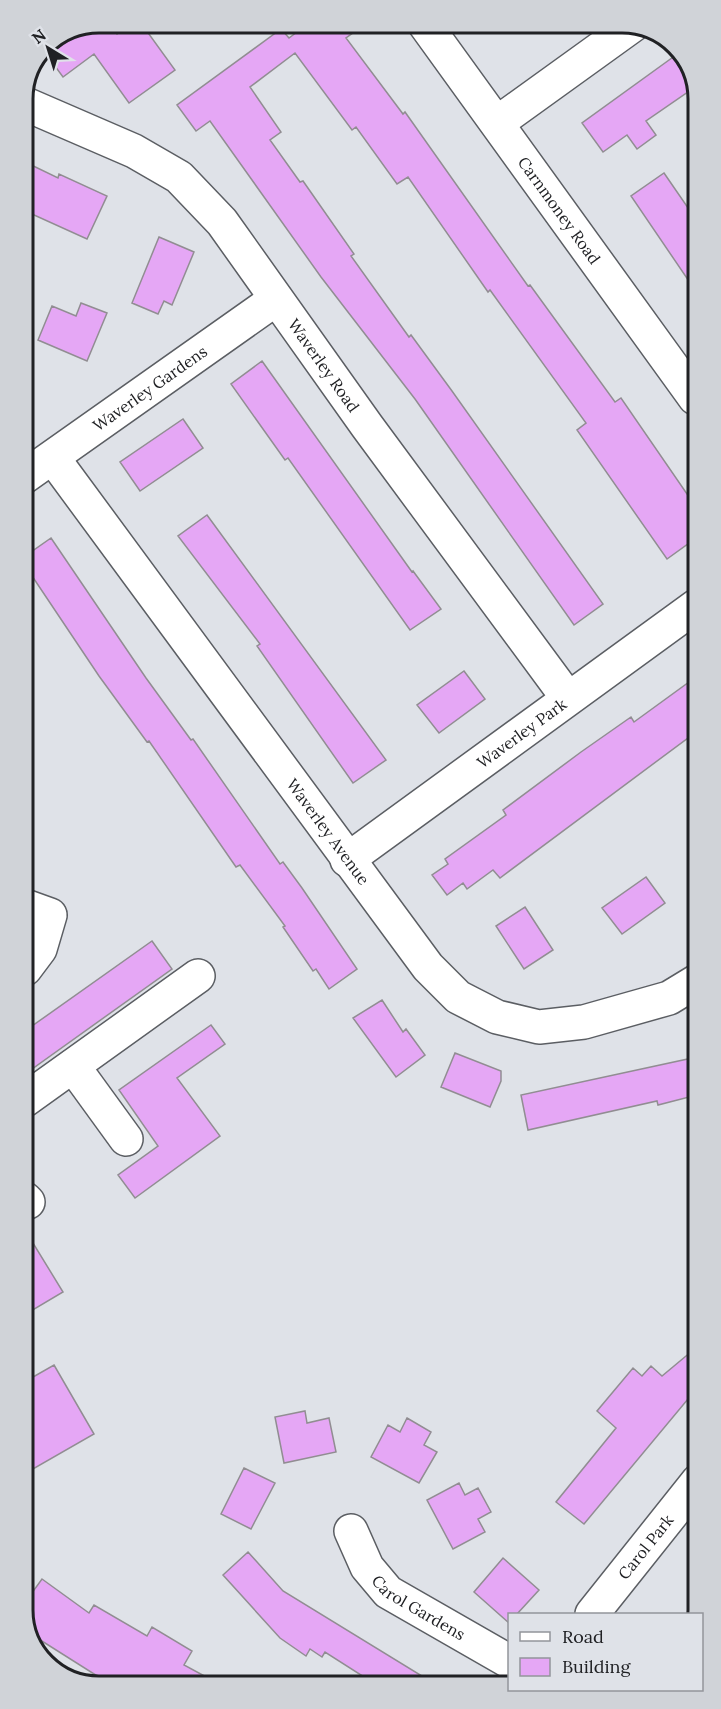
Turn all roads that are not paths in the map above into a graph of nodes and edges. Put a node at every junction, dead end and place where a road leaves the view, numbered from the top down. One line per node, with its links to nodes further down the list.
1 (431, 33): 4 (street, Carnmoney Road)
2 (622, 33): 4 (street)
3 (33, 107): 5 (street, Waverley Road)
4 (497, 123): 6 (street, Carnmoney Road)
5 (276, 299): 7 (street, Waverley Gardens); 10 (street, Waverley Road)
6 (688, 377)
7 (53, 458): 8 (street, Waverley Gardens); 11 (street, Waverley Avenue)
8 (33, 471)
9 (688, 612): 10 (street, Waverley Park)
10 (567, 697): 11 (street, Waverley Park)
11 (347, 860): 15 (street, Waverley Avenue)
12 (33, 909): 13 (street)
13 (33, 958)
14 (198, 976): 16 (street)
15 (688, 986)
16 (73, 1066): 17 (street); 18 (street)
17 (33, 1094)
18 (126, 1139)
19 (688, 1494): 21 (street, Carol Park)
20 (351, 1531): 22 (street, Carol Gardens)
21 (593, 1613)
22 (508, 1661)

